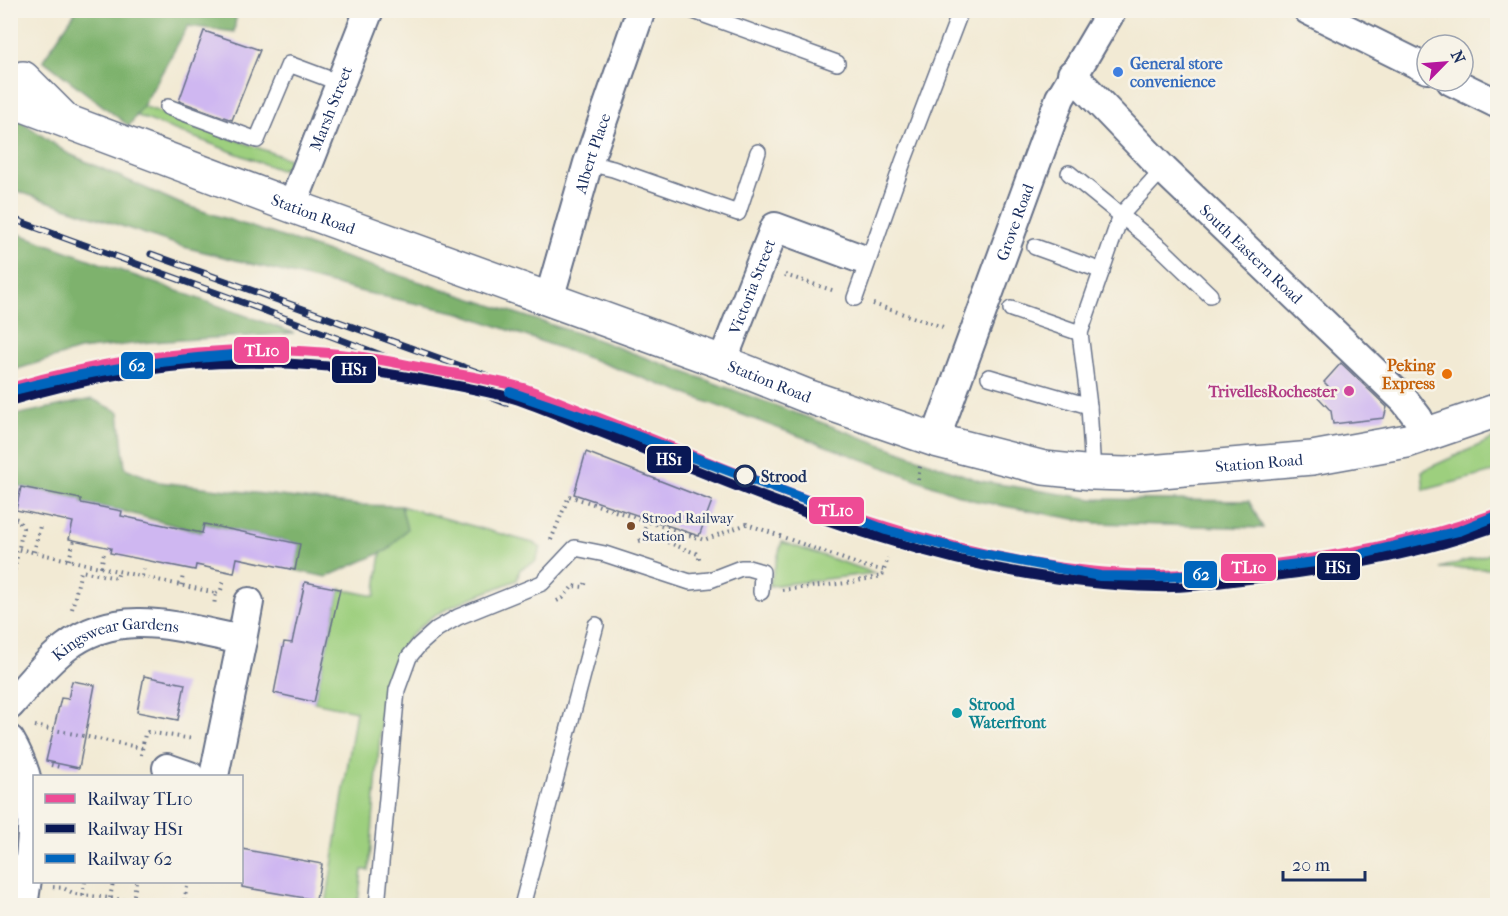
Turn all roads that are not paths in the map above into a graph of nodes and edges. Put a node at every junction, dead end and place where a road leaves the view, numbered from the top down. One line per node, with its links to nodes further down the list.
1 (369, 10): 10 (street, Marsh Street)
2 (641, 10): 16 (street, Albert Place)
3 (691, 10): 7 (lane)
4 (961, 10): 25 (lane)
5 (1112, 10): 9 (street, Grove Road)
6 (1308, 10): 8 (street)
7 (837, 63)
8 (1415, 63)
9 (1072, 74): 17 (street, South Eastern Road); 34 (street, Grove Road)
10 (340, 84): 14 (lane); 19 (street, Marsh Street)
11 (17, 89): 19 (main road, Station Road)
12 (1475, 93): 13 (street)
13 (1497, 104)
14 (168, 107)
15 (758, 152): 16 (lane)
16 (588, 163): 26 (street, Albert Place)
17 (1162, 169): 20 (lane); 33 (street, South Eastern Road)
18 (1069, 173): 20 (lane)
19 (292, 206): 26 (main road, Station Road)
20 (1121, 215): 23 (lane); 24 (lane)
21 (1035, 247): 23 (lane)
22 (859, 258): 29 (street, Victoria Street)
23 (1102, 271): 28 (lane)
24 (1210, 295)
25 (855, 298)
26 (549, 299): 29 (main road, Station Road)
27 (1011, 309): 28 (lane)
28 (1080, 333): 31 (lane)
29 (722, 362): 34 (main road, Station Road)
30 (989, 377): 31 (lane)
31 (1089, 405): 35 (lane)
32 (1497, 410): 33 (main road, Station Road)
33 (1426, 436): 35 (main road, Station Road)
34 (935, 440): 35 (main road, Station Road)
35 (1093, 473)
36 (761, 592): 43 (lane)
37 (250, 599): 39 (street)
38 (596, 625): 44 (lane)
39 (242, 640): 40 (street, Kingswear Gardens); 41 (street)
40 (17, 723): 42 (street)
41 (214, 775)
42 (25, 894)
43 (377, 906)
44 (522, 906)

